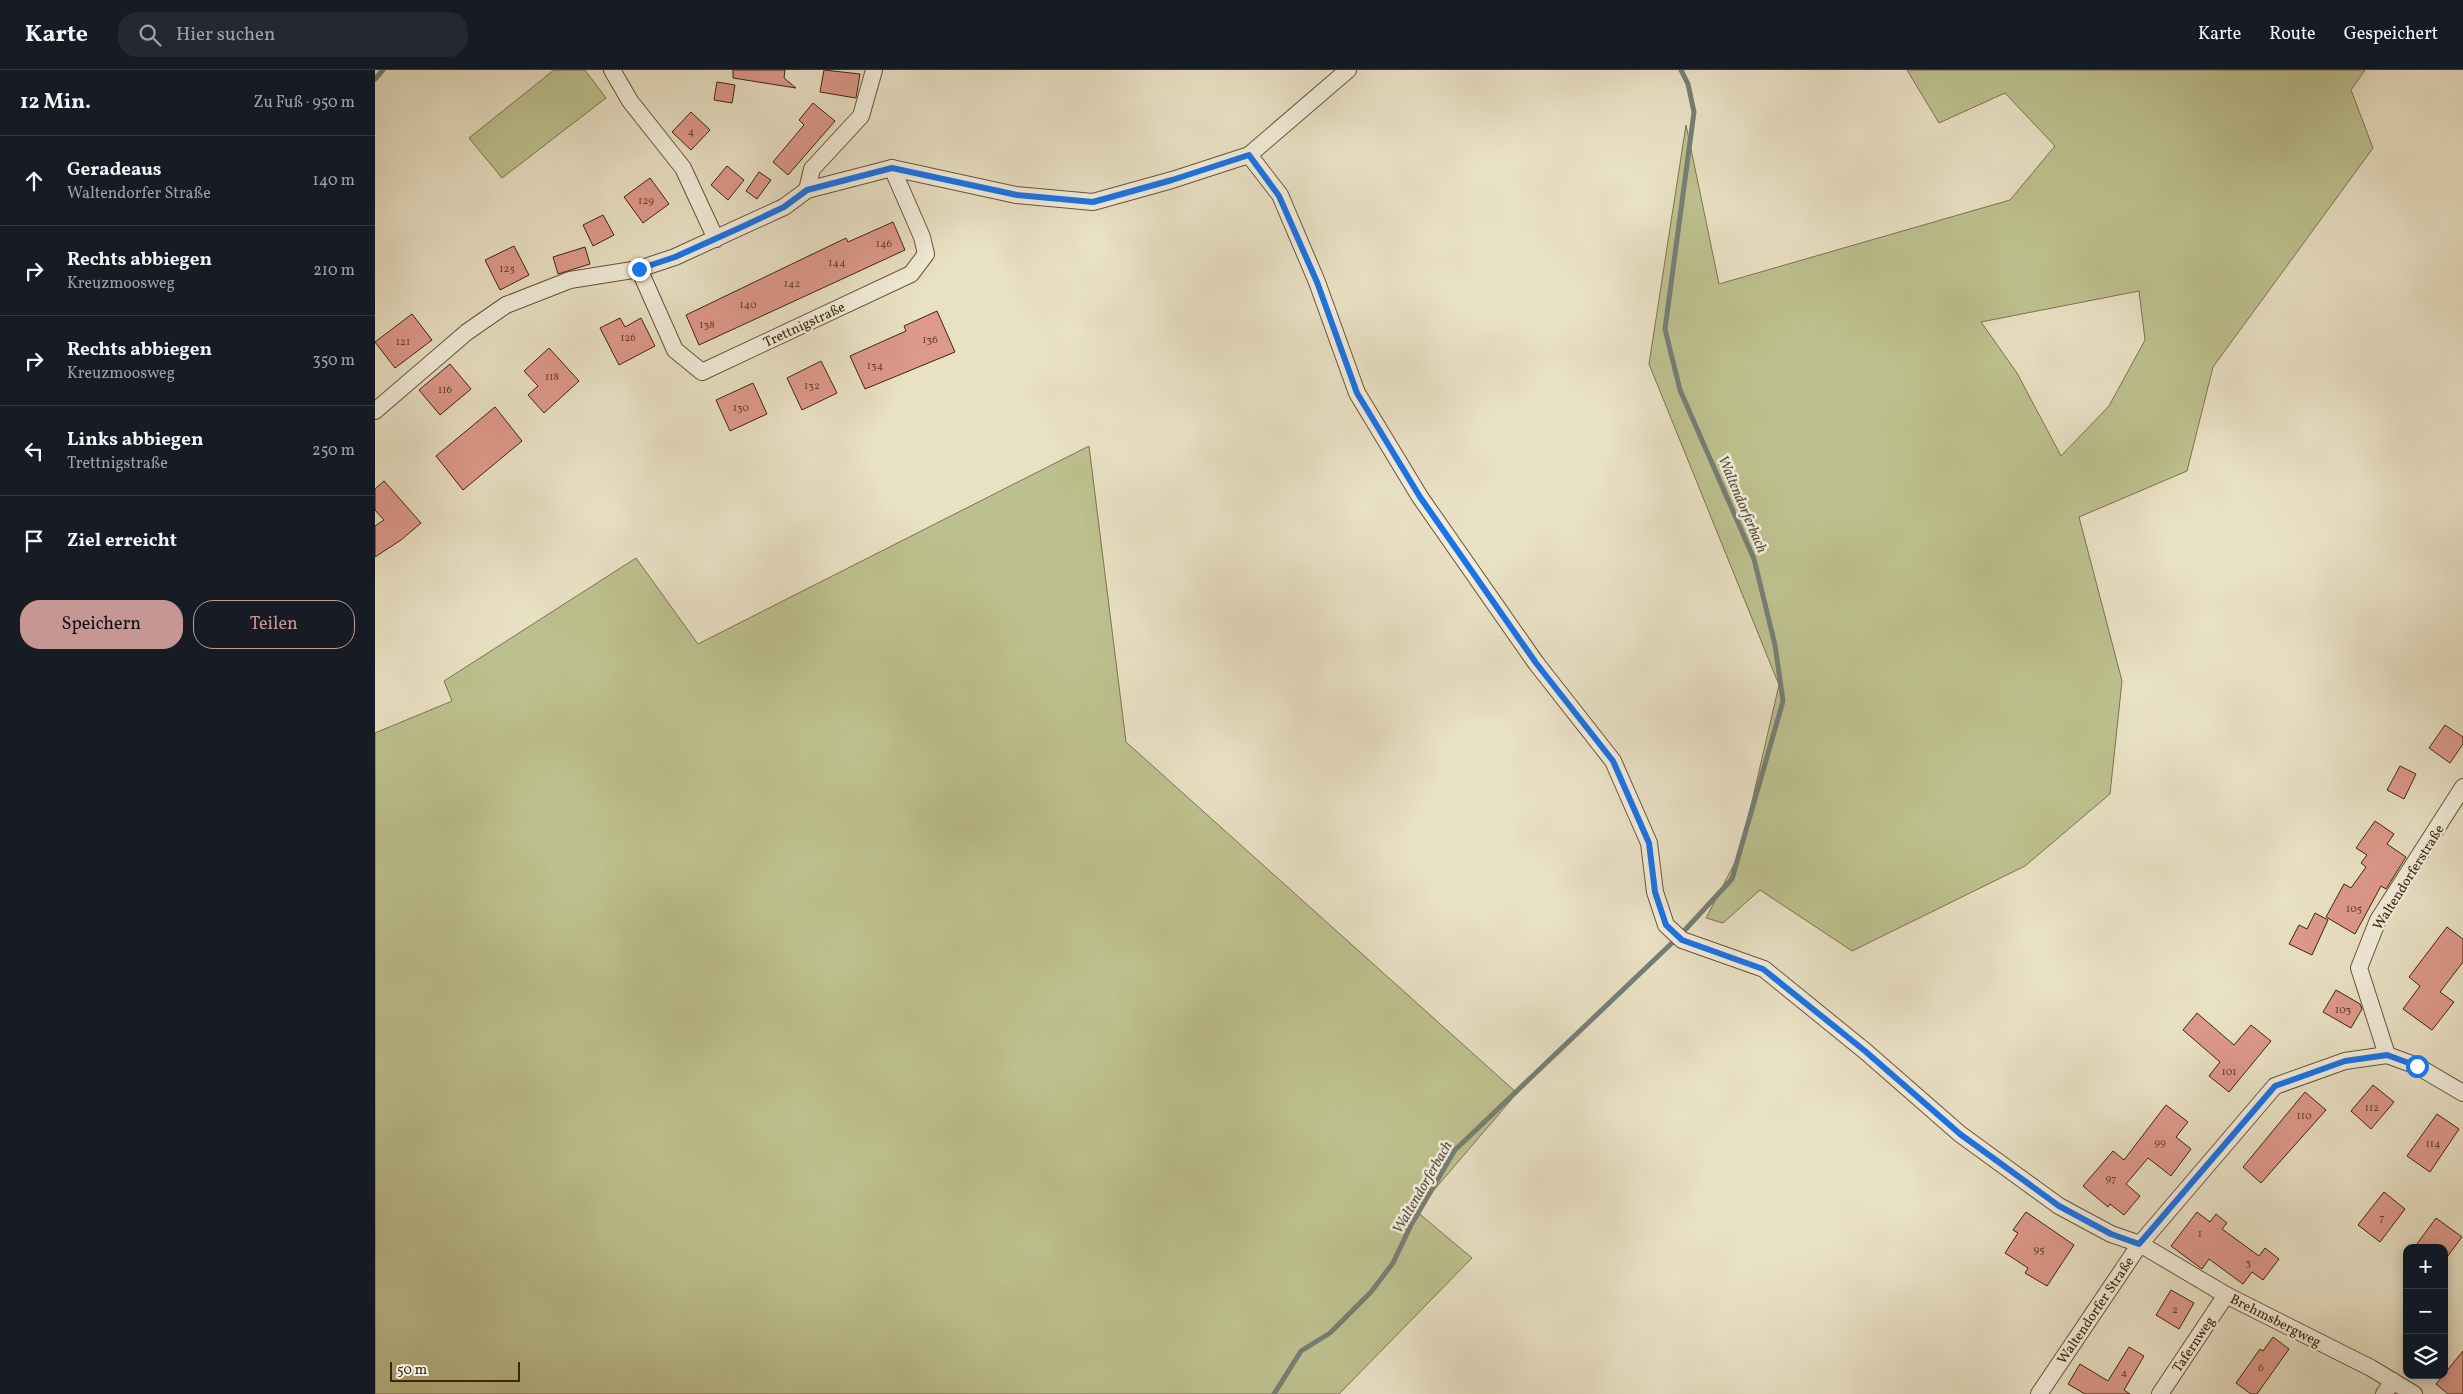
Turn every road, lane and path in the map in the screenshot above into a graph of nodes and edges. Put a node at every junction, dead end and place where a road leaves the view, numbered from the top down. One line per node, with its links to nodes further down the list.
1 (613, 70): 7 (street)
2 (874, 70): 6 (street)
3 (1348, 70): 4 (street)
4 (1249, 155): 5 (street); 13 (street, Brehmsbergweg)
5 (892, 168): 6 (street); 8 (street, Trettnigstraße)
6 (807, 190): 7 (street)
7 (716, 239): 8 (street)
8 (639, 269): 9 (street)
9 (375, 410)
10 (2463, 788): 11 (street, Waltendorferstraße)
11 (2387, 1055): 12 (street, Waltendorfer Straße); 13 (street, Waltendorfer Straße)
12 (2463, 1093)
13 (2139, 1244): 14 (street, Brehmsbergweg); 16 (street, Waltendorfer Straße)
14 (2226, 1295): 15 (street, Brehmsbergweg); 17 (street, Tafernweg)
15 (2388, 1388): 18 (street, Brehmsbergweg)
16 (2039, 1394)
17 (2160, 1394)
18 (2414, 1394)

